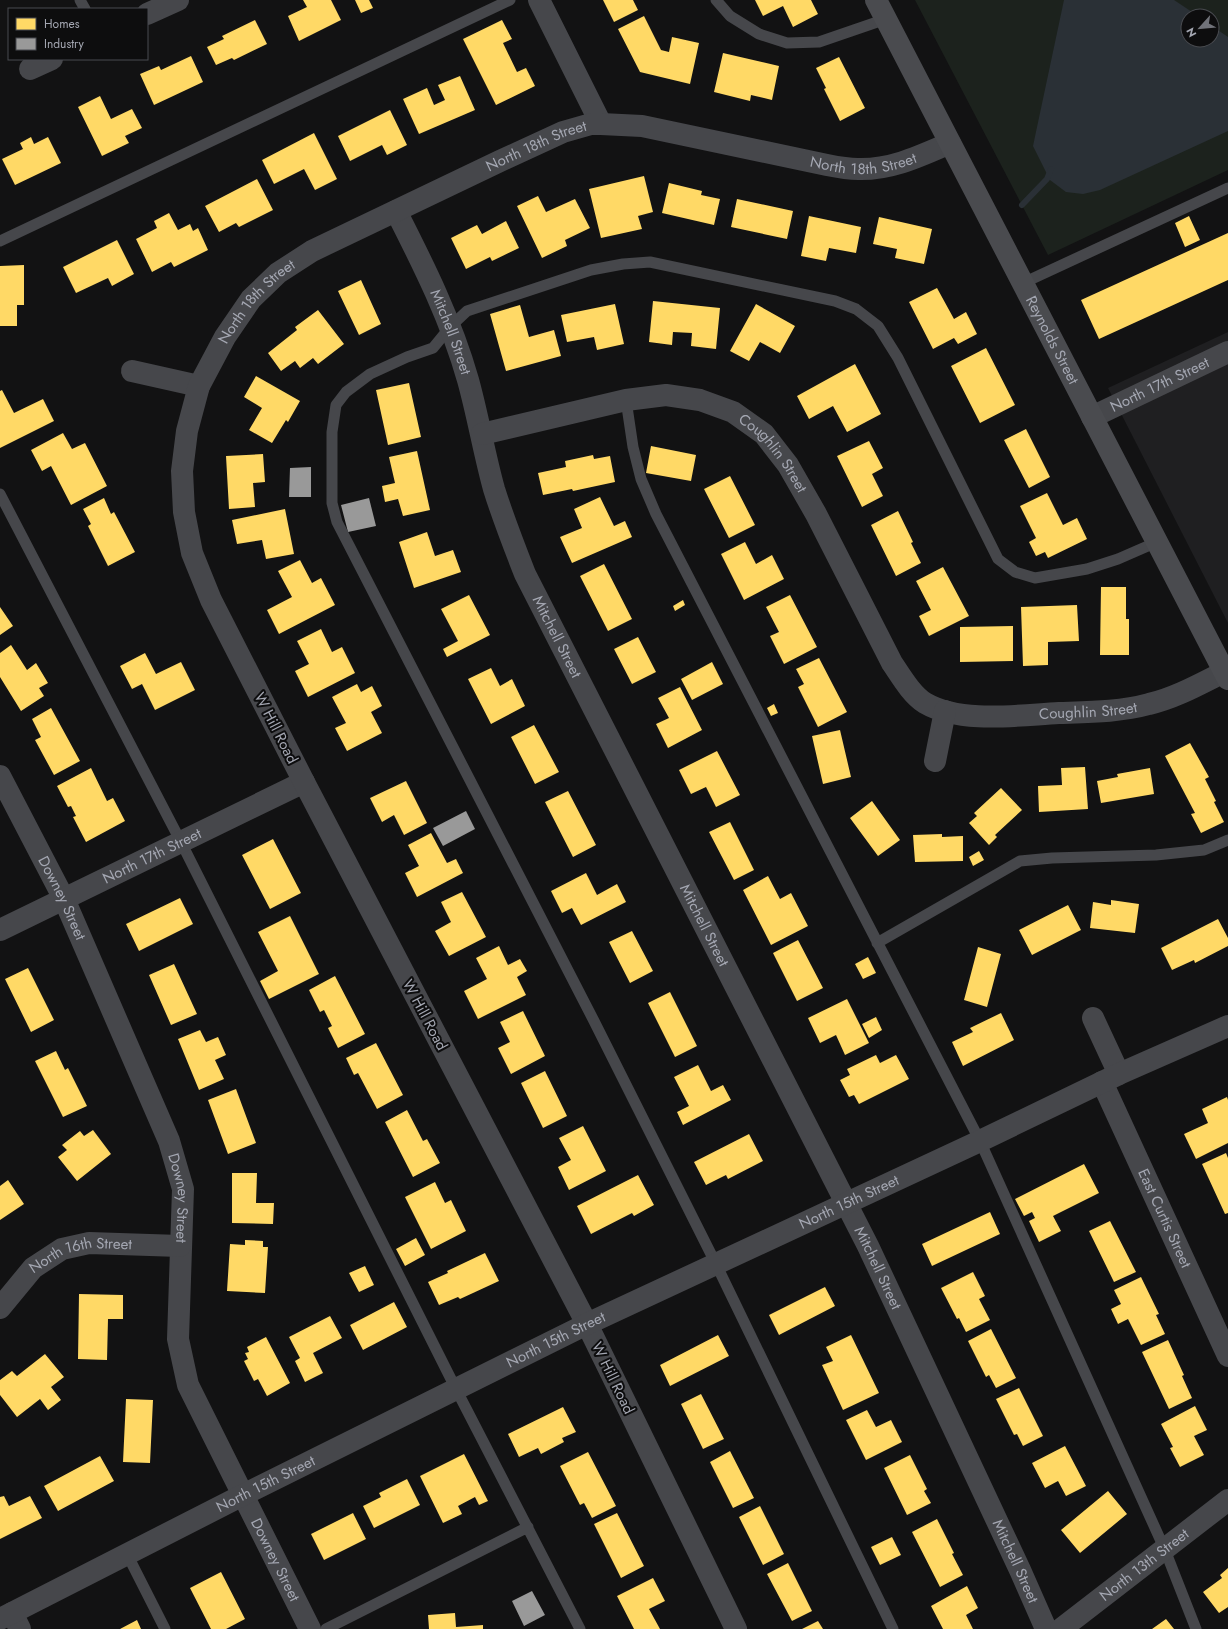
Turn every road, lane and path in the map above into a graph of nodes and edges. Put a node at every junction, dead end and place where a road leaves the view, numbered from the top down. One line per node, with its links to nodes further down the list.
1 (178, 0): 6 (street)
2 (510, 0): 13 (lane)
3 (539, 0): 9 (street)
4 (716, 0): 5 (lane)
5 (881, 9): 10 (main road, Reynolds Street)
6 (148, 14)
7 (50, 60): 8 (street)
8 (30, 69)
9 (600, 124): 10 (street, North 18th Street); 12 (street, North 18th Street)
10 (950, 143): 14 (main road, Reynolds Street)
11 (1228, 188): 14 (lane)
12 (396, 211): 15 (street, Mitchell Street); 18 (street, North 18th Street)
13 (0, 241)
14 (1023, 283): 20 (main road, Reynolds Street)
15 (451, 326): 21 (street, Mitchell Street); 23 (lane); 40 (lane)
16 (1228, 352): 20 (street, North 17th Street)
17 (132, 370): 18 (street)
18 (199, 386): 28 (street, W Hill Road)
19 (626, 400): 21 (street, Coughlin Street); 25 (street, Coughlin Street); 33 (lane)
20 (1092, 417): 23 (main road, Reynolds Street)
21 (482, 434): 38 (street, Mitchell Street)
22 (0, 494): 30 (lane)
23 (1157, 542): 24 (main road, Reynolds Street)
24 (1227, 674): 25 (street, Coughlin Street)
25 (945, 711): 26 (street)
26 (935, 761)
27 (0, 776): 31 (street, Downey Street)
28 (304, 782): 30 (street, North 17th Street); 42 (street, W Hill Road)
29 (1228, 840): 33 (lane)
30 (181, 842): 31 (street, North 17th Street); 44 (lane)
31 (64, 899): 32 (street, North 17th Street); 39 (street, Downey Street)
32 (0, 930)
33 (877, 943): 37 (lane)
34 (1093, 1018): 36 (street)
35 (1228, 1026): 36 (street, North 15th Street)
36 (1110, 1078): 37 (street, North 15th Street); 43 (street, East Curtis Street)
37 (980, 1141): 38 (street, North 15th Street); 48 (lane)
38 (847, 1203): 40 (street, North 15th Street); 57 (street, Mitchell Street)
39 (180, 1246): 41 (street, North 16th Street); 45 (street, Downey Street)
40 (716, 1264): 42 (street, North 15th Street); 56 (lane)
41 (0, 1308)
42 (587, 1324): 44 (street, North 15th Street); 55 (street, W Hill Road)
43 (1228, 1356)
44 (456, 1389): 45 (street, North 15th Street); 47 (lane)
45 (243, 1495): 49 (street, North 15th Street); 52 (street, Downey Street)
46 (1228, 1500): 48 (street, North 13th Street)
47 (528, 1527): 53 (lane); 54 (lane)
48 (1165, 1550): 58 (street, North 13th Street); 59 (lane)
49 (127, 1554): 50 (street, North 15th Street); 51 (lane)
50 (10, 1621)
51 (165, 1629)
52 (310, 1629)
53 (326, 1629)
54 (580, 1629)
55 (736, 1629)
56 (894, 1629)
57 (1046, 1629)
58 (1061, 1629)
59 (1196, 1629)

